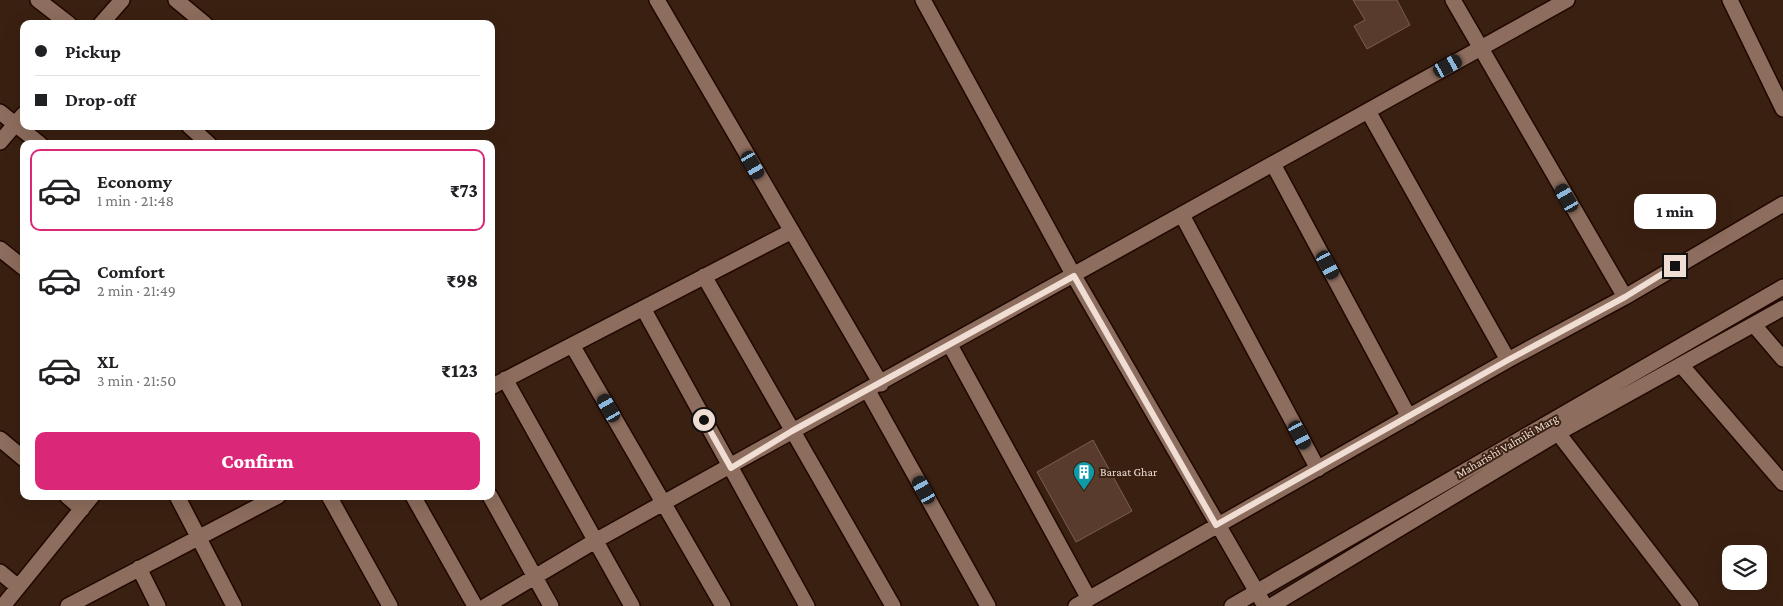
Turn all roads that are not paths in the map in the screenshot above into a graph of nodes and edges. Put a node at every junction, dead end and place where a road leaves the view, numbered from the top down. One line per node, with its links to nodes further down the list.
1 (38, 0): 9 (street)
2 (122, 0): 10 (street)
3 (176, 0): 11 (street)
4 (657, 0): 25 (street)
5 (923, 0): 29 (street)
6 (1453, 0): 12 (street)
7 (1567, 0): 12 (street)
8 (1730, 0): 13 (street)
9 (64, 20)
10 (104, 20)
11 (200, 20)
12 (1481, 48): 14 (street); 31 (street)
13 (1783, 109)
14 (1368, 111): 22 (street); 38 (street)
15 (0, 112): 16 (street)
16 (20, 119): 21 (street)
17 (29, 130): 19 (street)
18 (193, 130): 20 (street)
19 (37, 140)
20 (205, 140)
21 (0, 142)
22 (1274, 164): 24 (street); 43 (street)
23 (1783, 204): 31 (street)
24 (1182, 215): 29 (street); 49 (street)
25 (792, 232): 28 (street); 42 (street)
26 (0, 249): 27 (street)
27 (20, 265)
28 (704, 276): 32 (street); 44 (street)
29 (1074, 276): 36 (street); 60 (street)
30 (1783, 287): 67 (street, Maharishi Valmiki Marg)
31 (1625, 297): 38 (street)
32 (643, 308): 35 (street); 48 (street)
33 (1783, 308): 34 (street, Maharishi Valmiki Marg)
34 (1754, 325): 37 (street); 39 (street, Maharishi Valmiki Marg)
35 (572, 345): 40 (street); 58 (street)
36 (950, 346): 42 (street); 68 (street)
37 (1783, 359)
38 (1508, 360): 43 (street)
39 (1681, 365): 45 (street, Maharishi Valmiki Marg); 50 (street)
40 (505, 379): 41 (street); 62 (street)
41 (495, 384)
42 (874, 388): 44 (street); 81 (street)
43 (1408, 417): 49 (street)
44 (792, 431): 48 (street); 80 (street)
45 (1558, 433): 84 (street, Maharishi Valmiki Marg); 85 (street)
46 (0, 439): 47 (street)
47 (20, 456)
48 (731, 468): 58 (street); 79 (street)
49 (1318, 469): 60 (street)
50 (1783, 484)
51 (72, 500): 59 (street)
52 (89, 500): 59 (street)
53 (179, 500): 61 (street)
54 (270, 500): 61 (street)
55 (331, 500): 73 (street)
56 (415, 500): 74 (street)
57 (492, 500): 65 (street)
58 (664, 504): 62 (street); 78 (street)
59 (82, 509): 66 (street)
60 (1216, 525): 67 (street); 68 (street)
61 (198, 538): 63 (street); 72 (street)
62 (595, 541): 65 (street); 77 (street)
63 (138, 568): 69 (street); 71 (street)
64 (0, 572): 66 (street)
65 (535, 577): 75 (street); 76 (street)
66 (18, 587): 70 (street)
67 (1256, 592): 82 (street, Maharishi Valmiki Marg); 83 (street)
68 (1083, 602)
69 (76, 604)
70 (3, 606)
71 (158, 606)
72 (234, 606)
73 (390, 606)
74 (475, 606)
75 (486, 606)
76 (551, 606)
77 (632, 606)
78 (723, 606)
79 (807, 606)
80 (893, 606)
81 (988, 606)
82 (1232, 606)
83 (1265, 606)
84 (1271, 606)
85 (1691, 606)

